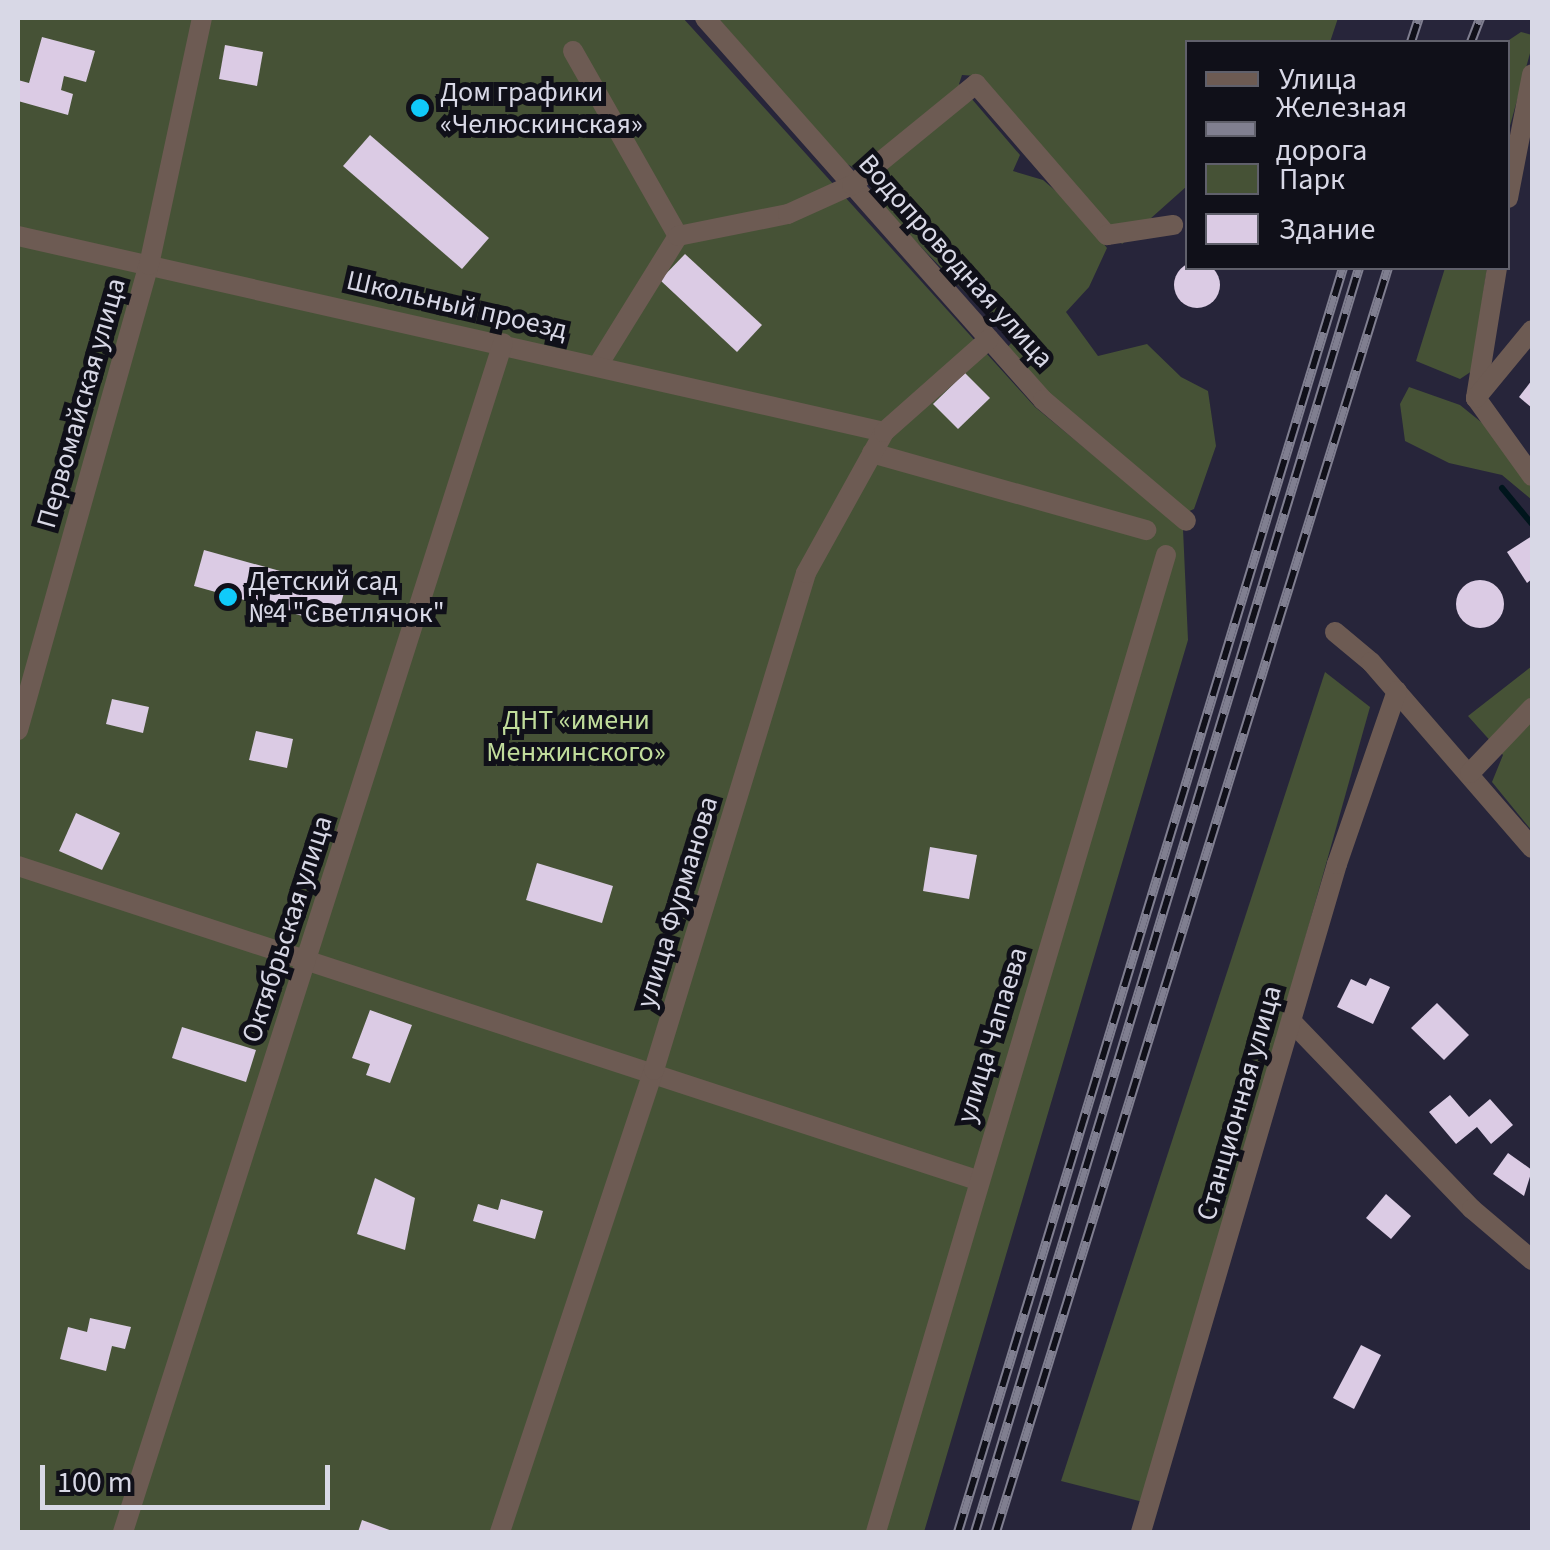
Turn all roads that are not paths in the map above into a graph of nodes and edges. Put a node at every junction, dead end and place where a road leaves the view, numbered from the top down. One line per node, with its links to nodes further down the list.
1 (202, 18): 10 (street, Первомайская улица)
2 (705, 18): 5 (street, Водопроводная улица)
3 (574, 51): 9 (street)
4 (1532, 74): 6 (street)
5 (852, 185): 7 (street); 9 (street); 13 (street, Водопроводная улица)
6 (1510, 188)
7 (1173, 224)
8 (18, 236): 10 (street, Школьный проезд)
9 (678, 236): 15 (street)
10 (149, 265): 14 (street, Школьный проезд); 26 (street, Первомайская улица)
11 (1496, 270): 16 (street)
12 (1532, 330): 16 (street)
13 (988, 338): 17 (street, улица Фурманова); 20 (street, Водопроводная улица)
14 (503, 343): 15 (street, Школьный проезд); 30 (street, Октябрьская улица)
15 (598, 365): 17 (street, Школьный проезд)
16 (1476, 398): 19 (street)
17 (884, 432): 18 (street, улица Фурманова)
18 (872, 453): 21 (street); 32 (street, улица Фурманова)
19 (1532, 476)
20 (1186, 521)
21 (1146, 530)
22 (1166, 555): 33 (street, улица Чапаева)
23 (1335, 632): 24 (street)
24 (1397, 691): 27 (street); 31 (street, Станционная улица)
25 (1532, 708): 27 (street)
26 (18, 730)
27 (1470, 773): 28 (street)
28 (1532, 848)
29 (18, 866): 30 (street)
30 (306, 960): 32 (street); 35 (street, Октябрьская улица)
31 (1292, 1022): 34 (street); 38 (street, Станционная улица)
32 (654, 1070): 33 (street); 36 (street, улица Фурманова)
33 (977, 1180): 37 (street, улица Чапаева)
34 (1532, 1260)
35 (122, 1532)
36 (500, 1532)
37 (876, 1532)
38 (1140, 1532)

